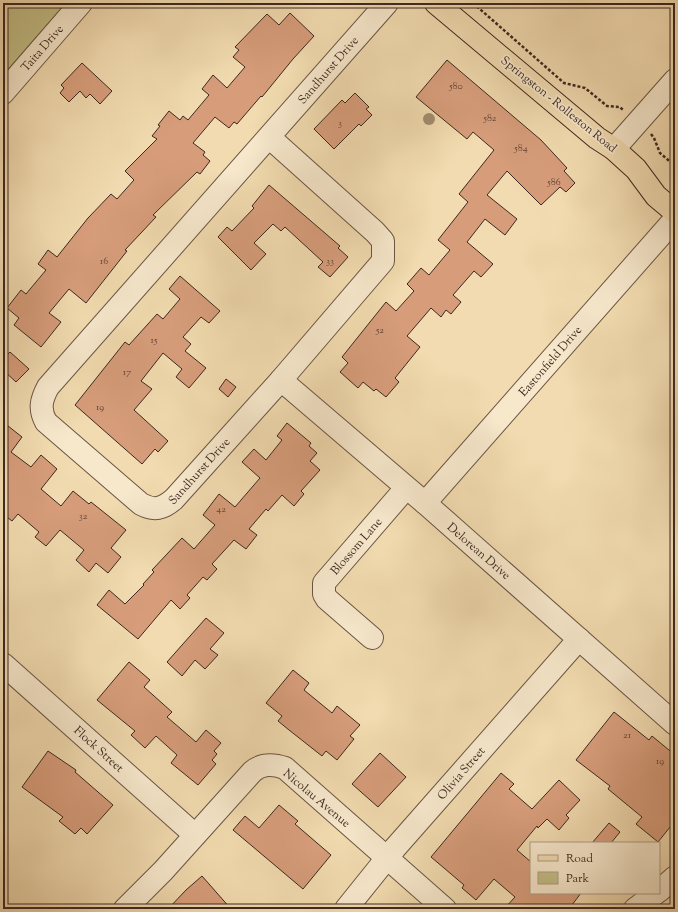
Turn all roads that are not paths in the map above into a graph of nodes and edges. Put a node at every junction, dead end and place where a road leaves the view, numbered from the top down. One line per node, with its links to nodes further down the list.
1 (81, 3): 5 (street, Taita Drive)
2 (386, 3): 6 (street, Sandhurst Drive)
3 (436, 3): 7 (main road, Springston - Rolleston Road)
4 (675, 80): 7 (street)
5 (3, 93)
6 (269, 137): 10 (street, Sandhurst Drive); 10 (street, Sandhurst Drive)
7 (614, 149): 8 (main road, Springston - Rolleston Road)
8 (675, 212)
9 (675, 220): 12 (street, Eastonfield Drive)
10 (281, 380): 11 (street, Delorean Drive)
11 (406, 488): 12 (street, Delorean Drive); 13 (street, Blossom Lane)
12 (425, 503): 14 (street, Delorean Drive)
13 (372, 638)
14 (579, 639): 16 (street, Delorean Drive); 18 (street, Olivia Street)
15 (3, 664): 17 (street, Flock Street)
16 (675, 724)
17 (196, 835): 18 (street, Nicolau Avenue); 21 (street, Nicolau Avenue)
18 (387, 858): 22 (street, Olivia Street); 23 (street, Nicolau Avenue)
19 (675, 878): 20 (street)
20 (660, 892)
21 (125, 909)
22 (346, 909)
23 (445, 909)

